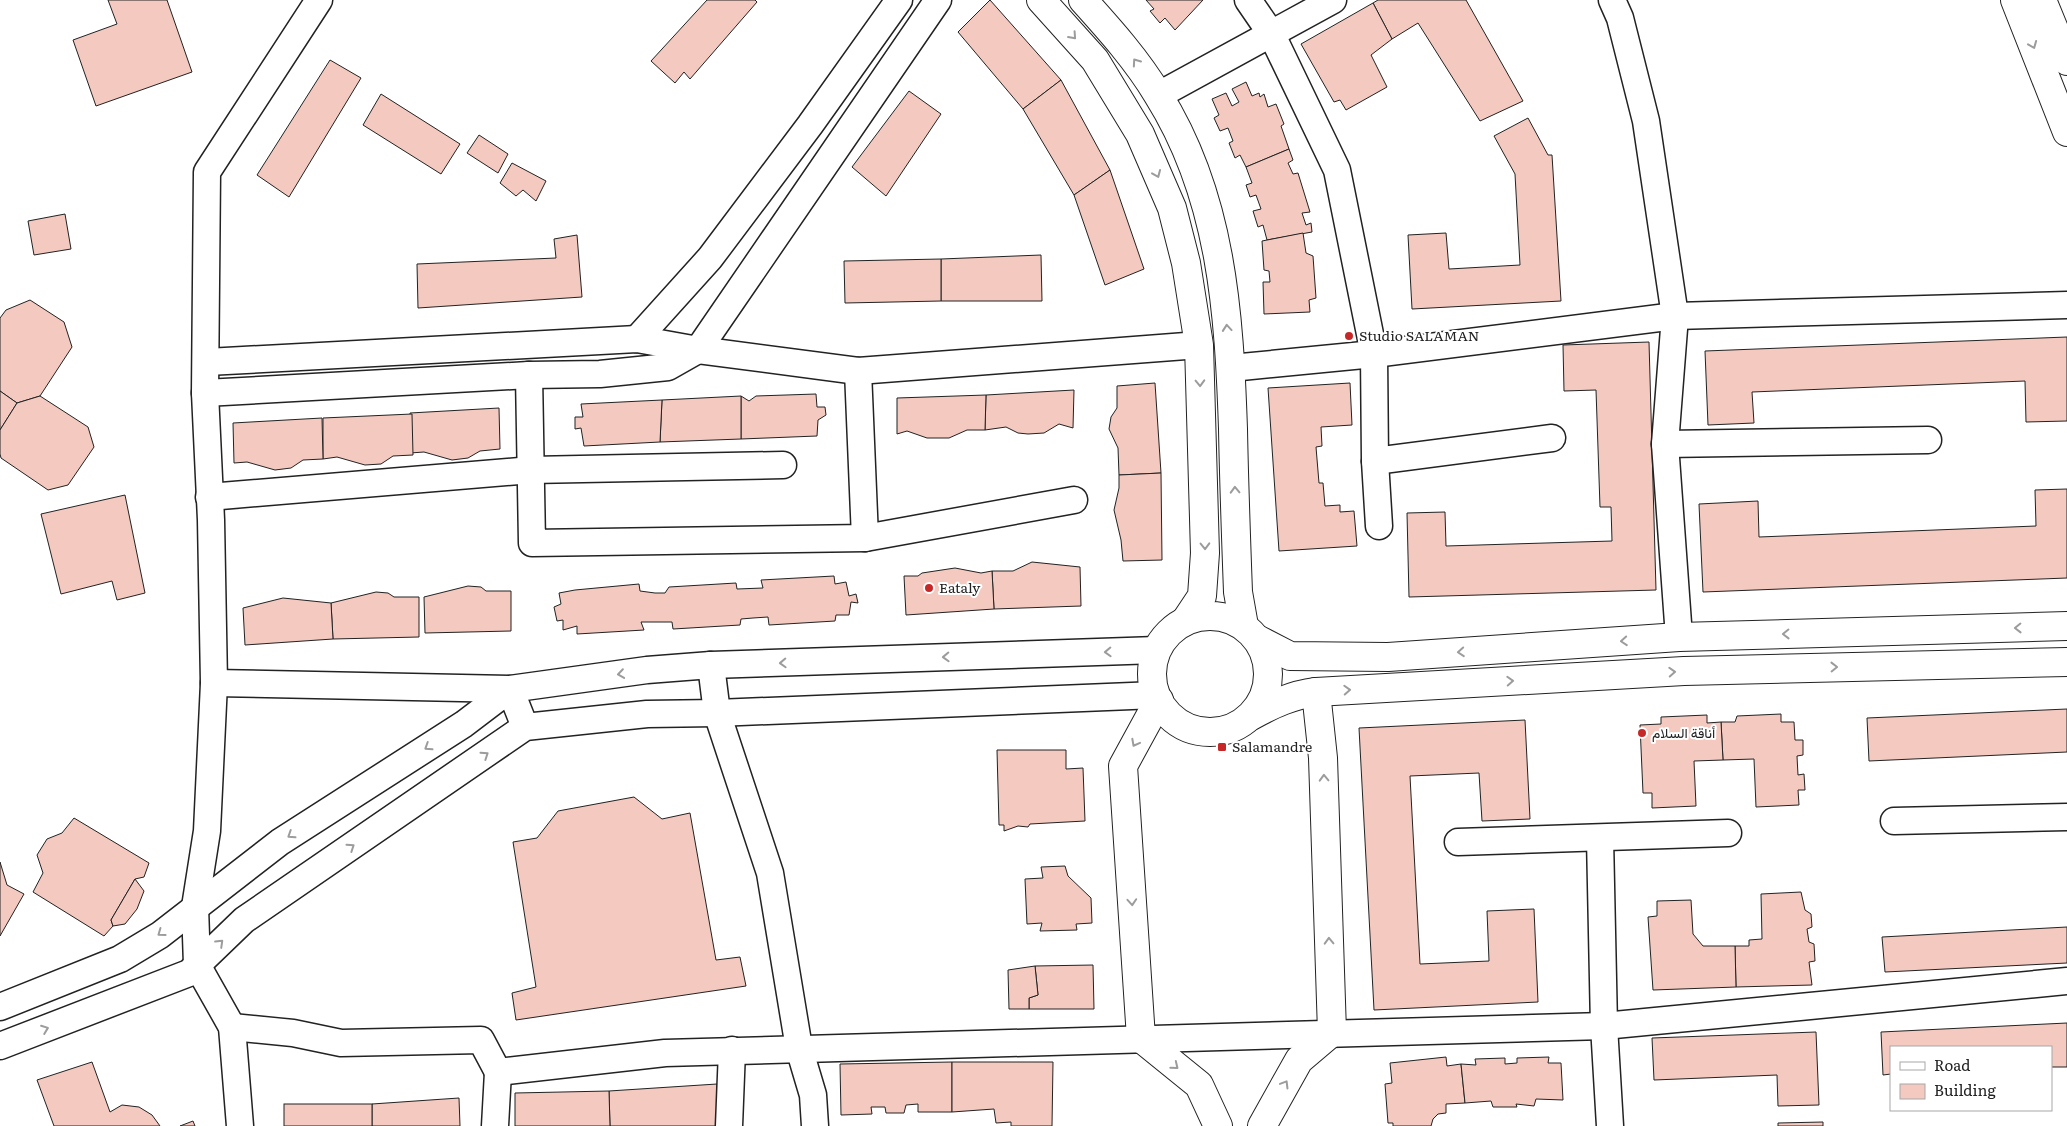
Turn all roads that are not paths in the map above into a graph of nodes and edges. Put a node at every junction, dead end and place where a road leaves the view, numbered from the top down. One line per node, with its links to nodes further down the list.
1 (319, 0): 21 (street)
2 (899, 0): 17 (street)
3 (938, 0): 19 (street)
4 (1041, 0): 18 (street, one-way to 18)
5 (1083, 0): 13 (street, one-way to 5)
6 (1248, 0): 11 (street)
7 (1333, 0): 11 (street)
8 (1612, 0): 16 (street)
9 (2014, 0): 14 (street, one-way to 14)
10 (2042, 0): 12 (street)
11 (1272, 35): 13 (street); 20 (street)
12 (2067, 61)
13 (1159, 95): 22 (street, one-way to 13)
14 (2067, 132)
15 (2067, 305): 16 (street)
16 (1675, 316): 20 (street); 28 (street)
17 (637, 339): 19 (street); 21 (street)
18 (1199, 345): 23 (street); 36 (street, one-way to 36)
19 (698, 350): 23 (street); 24 (street)
20 (1374, 354): 22 (street); 29 (street)
21 (207, 362): 25 (street)
22 (1231, 368): 38 (street, one-way to 22)
23 (858, 371): 35 (street)
24 (529, 375): 25 (street); 31 (street)
25 (205, 393): 32 (street)
26 (1552, 438): 29 (street)
27 (1928, 440): 28 (street)
28 (1664, 444): 39 (street)
29 (1375, 461): 34 (street)
30 (783, 465): 31 (street)
31 (531, 470): 32 (street); 35 (street)
32 (209, 497): 43 (street)
33 (1074, 500): 35 (street)
34 (1379, 526)
35 (865, 538)
36 (1186, 620): 38 (street); 40 (street)
37 (2067, 626): 39 (street, one-way to 39)
38 (1251, 633): 39 (street, one-way to 38); 48 (street)
39 (1679, 637)
40 (1157, 650): 42 (street, one-way to 42); 46 (street)
41 (2067, 662): 45 (street, one-way to 41)
42 (711, 665): 44 (street, one-way to 44); 47 (street)
43 (214, 683): 44 (street); 55 (street)
44 (510, 689): 49 (street); 55 (street, one-way to 55)
45 (1316, 692): 48 (street); 61 (street, one-way to 45)
46 (1157, 697): 47 (street); 48 (street); 62 (street, one-way to 62)
47 (717, 714): 49 (street); 64 (street)
48 (1251, 716)
49 (525, 727): 56 (street, one-way to 49)
50 (2067, 817): 51 (street)
51 (1894, 820)
52 (1728, 833): 53 (street)
53 (1600, 838): 54 (street); 59 (street)
54 (1458, 842)
55 (195, 907): 56 (street); 58 (street, one-way to 58)
56 (197, 965): 60 (street); 63 (street, one-way to 56)
57 (2067, 981): 59 (street)
58 (0, 1007)
59 (1604, 1026): 61 (street); 73 (street)
60 (232, 1027): 66 (street); 67 (street)
61 (1332, 1032): 62 (street); 72 (street, one-way to 61)
62 (1141, 1038): 64 (street); 71 (street, one-way to 71)
63 (0, 1046)
64 (800, 1048): 65 (street); 70 (street)
65 (732, 1050): 66 (street); 69 (street)
66 (498, 1072): 68 (street)
67 (240, 1126)
68 (495, 1126)
69 (729, 1126)
70 (815, 1126)
71 (1218, 1126)
72 (1262, 1126)
73 (1610, 1126)

